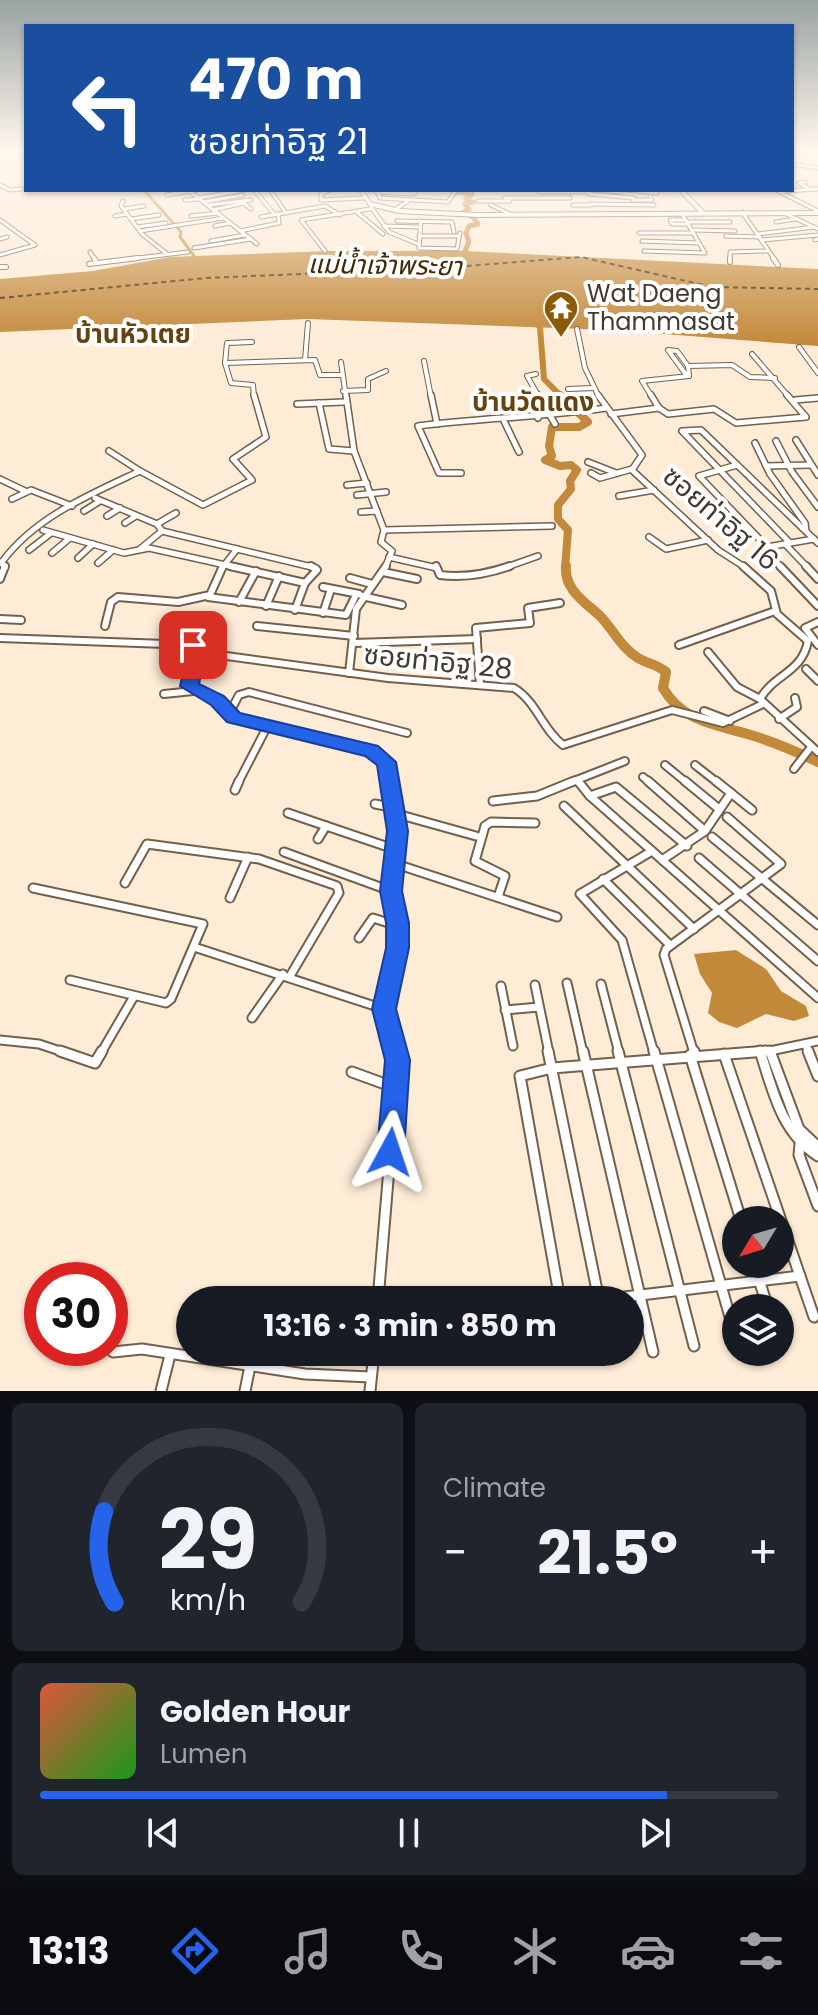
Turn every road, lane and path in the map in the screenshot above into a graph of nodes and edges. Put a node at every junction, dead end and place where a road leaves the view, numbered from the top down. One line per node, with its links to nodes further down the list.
1 (278, 214): 32 (street)
2 (127, 215): 18 (street)
3 (159, 215): 18 (street)
4 (224, 215): 22 (street); 31 (street); 38 (street)
5 (258, 215): 17 (street)
6 (273, 215): 17 (street)
7 (340, 215): 60 (street)
8 (360, 215): 25 (street)
9 (375, 215): 23 (street)
10 (397, 215): 33 (street)
11 (409, 215): 26 (street)
12 (434, 215): 19 (street)
13 (596, 215): 24 (main road)
14 (727, 215): 24 (main road)
15 (744, 215): 48 (street)
16 (788, 215): 20 (street)
17 (261, 217): 32 (street)
18 (131, 219): 38 (street)
19 (432, 219)
20 (796, 219): 29 (street); 37 (street)
21 (0, 220): 67 (street)
22 (183, 220)
23 (377, 220): 25 (street); 36 (street)
24 (686, 220): 28 (street); 41 (street)
25 (368, 221): 36 (street)
26 (408, 221): 27 (street); 33 (street)
27 (421, 221): 35 (street); 40 (street)
28 (730, 222)
29 (776, 222)
30 (166, 223): 38 (street)
31 (230, 223): 34 (street); 39 (street)
32 (269, 224): 39 (street)
33 (397, 224): 35 (street); 36 (street)
34 (215, 226)
35 (420, 227): 45 (street)
36 (386, 228): 57 (street)
37 (816, 228): 48 (street)
38 (139, 229): 58 (street)
39 (240, 231): 44 (street)
40 (454, 232)
41 (693, 232): 42 (street); 43 (street); 55 (street)
42 (639, 233)
43 (734, 233): 46 (street); 48 (street); 62 (street)
44 (245, 235): 51 (street); 52 (street)
45 (419, 236): 57 (street); 57 (street)
46 (726, 236)
47 (7, 237): 50 (street)
48 (760, 237): 49 (street); 63 (street)
49 (817, 238)
50 (0, 239)
51 (251, 239): 56 (street); 59 (street)
52 (211, 241)
53 (642, 241): 55 (street)
54 (167, 242): 58 (street)
55 (699, 243): 61 (street)
56 (257, 244)
57 (418, 244)
58 (155, 245): 66 (street)
59 (194, 248)
60 (325, 251)
61 (644, 251)
62 (740, 251): 63 (street); 68 (street)
63 (768, 251): 71 (street)
64 (90, 252): 69 (street)
65 (188, 252): 66 (street)
66 (167, 254): 69 (street)
67 (0, 255)
68 (730, 262)
69 (97, 263): 70 (street)
70 (89, 264)
71 (778, 265)
72 (308, 323): 77 (street)
73 (577, 329): 88 (street, ซอยท่าอิฐ 16)
74 (252, 342): 80 (street)
75 (799, 347): 83 (street)
76 (752, 354): 87 (street)
77 (305, 360): 80 (street); 85 (street)
78 (424, 361): 103 (street)
79 (341, 362): 85 (street)
80 (225, 363): 118 (street)
81 (688, 366): 86 (street); 86 (street); 87 (street)
82 (386, 371): 90 (street)
83 (818, 373)
84 (536, 374): 100 (street)
85 (341, 375): 90 (street)
86 (687, 376): 98 (street)
87 (775, 378): 93 (street)
88 (593, 388): 89 (street); 97 (street, ซอยท่าอิฐ 16)
89 (568, 389)
90 (343, 391): 94 (street)
91 (525, 396): 101 (street)
92 (818, 398): 93 (street)
93 (795, 400): 98 (street)
94 (344, 402): 95 (street); 109 (street)
95 (319, 403): 96 (street); 109 (street)
96 (297, 404)
97 (606, 408): 99 (street, ซอยท่าอิฐ 16); 100 (street)
98 (659, 408): 99 (street)
99 (611, 414): 116 (street, ซอยท่าอิฐ 16)
100 (552, 417): 101 (street); 104 (street)
101 (538, 418): 102 (street)
102 (504, 421): 103 (street); 110 (street)
103 (437, 424): 119 (street)
104 (555, 424)
105 (796, 440): 114 (street)
106 (776, 441): 113 (street)
107 (755, 443): 115 (street)
108 (109, 451): 118 (street)
109 (354, 451): 124 (street)
110 (519, 452)
111 (588, 462): 121 (street)
112 (737, 465): 117 (street); 117 (street); 134 (street)
113 (788, 465): 114 (street); 115 (street); 136 (street)
114 (810, 465): 122 (street)
115 (766, 466): 132 (street)
116 (632, 469): 121 (street); 126 (street, ซอยท่าอิฐ 16)
117 (718, 470): 156 (street); 158 (street)
118 (140, 471): 135 (street)
119 (461, 473)
120 (591, 473): 121 (street)
121 (616, 473)
122 (818, 475)
123 (0, 479): 127 (street)
124 (367, 483): 125 (street); 129 (street)
125 (347, 485)
126 (654, 490): 131 (street); 155 (street, ซอยท่าอิฐ 16)
127 (25, 491): 133 (street); 135 (street)
128 (386, 492): 129 (street)
129 (371, 493): 130 (street); 139 (street)
130 (357, 495)
131 (619, 496)
132 (787, 498): 134 (street); 150 (street)
133 (12, 499)
134 (774, 499): 150 (street)
135 (72, 506): 168 (street)
136 (818, 507)
137 (120, 508): 138 (street); 142 (street); 143 (street)
138 (84, 511)
139 (377, 511): 140 (street); 148 (street)
140 (361, 512)
141 (176, 513): 145 (street)
142 (107, 516)
143 (136, 516): 144 (street); 145 (street)
144 (125, 523)
145 (157, 524): 149 (street)
146 (552, 526): 148 (street)
147 (43, 530): 151 (street)
148 (384, 530): 166 (street)
149 (162, 531): 159 (street); 160 (street)
150 (806, 531): 154 (street)
151 (51, 533): 153 (street); 161 (street)
152 (649, 537): 155 (street)
153 (70, 538): 157 (street); 164 (street)
154 (815, 539): 156 (street); 163 (street)
155 (708, 540): 192 (street, ซอยท่าอิฐ 16)
156 (787, 543): 158 (street); 178 (street)
157 (93, 544): 162 (street); 167 (street)
158 (767, 547): 190 (street)
159 (140, 549): 162 (street); 170 (street)
160 (237, 549): 170 (street); 179 (street)
161 (29, 550)
162 (113, 550): 169 (street)
163 (818, 550)
164 (52, 553)
165 (538, 556): 175 (street)
166 (389, 557): 172 (street); 175 (street)
167 (78, 558)
168 (1, 562): 176 (street)
169 (98, 563)
170 (225, 563): 171 (street); 185 (street)
171 (256, 571): 173 (street); 186 (street)
172 (383, 572): 177 (street); 180 (street)
173 (279, 576): 179 (street); 189 (street)
174 (350, 578): 180 (street)
175 (451, 578): 182 (street)
176 (0, 579)
177 (417, 579)
178 (818, 579)
179 (305, 583): 191 (street)
180 (372, 584): 184 (street)
181 (323, 587): 184 (street)
182 (452, 588)
183 (330, 592): 193 (street)
184 (360, 596): 188 (street); 193 (street); 201 (street)
185 (208, 597): 186 (street); 200 (street)
186 (239, 602): 189 (street)
187 (560, 603): 199 (street)
188 (402, 605)
189 (266, 606): 191 (street)
190 (818, 606)
191 (295, 610): 193 (street)
192 (775, 611): 202 (street); 213 (street, ซอยท่าอิฐ 16)
193 (323, 613)
194 (0, 619): 195 (street)
195 (21, 620)
196 (818, 622): 203 (street)
197 (257, 626): 201 (street)
198 (0, 638): 200 (street, ซอยท่าอิฐ 28)
199 (477, 639): 201 (street); 209 (street)
200 (102, 640): 204 (street, ซอยท่าอิฐ 28)
201 (354, 640): 207 (street)
202 (679, 645)
203 (818, 645)
204 (197, 652): 207 (street, ซอยท่าอิฐ 28); 210 (street)
205 (708, 652): 213 (street)
206 (806, 669): 208 (street)
207 (349, 673): 209 (street, ซอยท่าอิฐ 28)
208 (818, 681)
209 (480, 685): 217 (street, ซอยท่าอิฐ 28)
210 (193, 691): 211 (street); 215 (street)
211 (164, 694)
212 (795, 698): 216 (street)
213 (762, 702): 216 (street); 217 (street)
214 (704, 711): 217 (street)
215 (229, 714): 218 (street); 219 (street)
216 (779, 719): 220 (street)
217 (730, 721)
218 (268, 725): 228 (street); 236 (street)
219 (407, 733)
220 (811, 747): 221 (street); 225 (street)
221 (818, 752)
222 (625, 761): 227 (street)
223 (665, 765): 234 (street)
224 (695, 765): 229 (street)
225 (794, 769)
226 (643, 777): 241 (street)
227 (577, 780): 230 (street); 231 (street)
228 (235, 790)
229 (731, 793): 234 (street); 235 (street)
230 (590, 796): 245 (street); 247 (street)
231 (493, 801)
232 (375, 804): 236 (street)
233 (564, 806): 253 (street)
234 (719, 809): 241 (street)
235 (752, 810)
236 (396, 811): 242 (street); 246 (street)
237 (288, 813): 240 (street)
238 (727, 817): 255 (street)
239 (535, 823): 260 (street)
240 (326, 826): 244 (street); 246 (street)
241 (705, 831): 245 (street)
242 (476, 836)
243 (712, 837): 255 (street)
244 (318, 839)
245 (687, 846): 251 (street)
246 (394, 849): 252 (street)
247 (652, 851): 251 (street); 253 (street)
248 (284, 852): 258 (street)
249 (248, 857): 256 (street); 261 (street); 271 (street)
250 (699, 858): 259 (street)
251 (662, 860): 262 (street)
252 (393, 863): 258 (street); 260 (street)
253 (626, 866): 254 (street); 266 (street)
254 (603, 879): 268 (street); 290 (street)
255 (763, 879): 259 (street); 264 (street)
256 (125, 883)
257 (33, 888): 269 (street)
258 (391, 891): 265 (street)
259 (740, 894): 262 (street); 270 (street)
260 (498, 897): 263 (street)
261 (230, 898)
262 (719, 910): 266 (street); 278 (street)
263 (557, 917)
264 (818, 925)
265 (398, 926): 267 (street); 280 (street)
266 (694, 929): 268 (street)
267 (359, 938)
268 (670, 945): 289 (street)
269 (194, 947): 271 (street); 277 (street)
270 (818, 961)
271 (286, 975): 280 (street); 282 (street)
272 (70, 980): 277 (street)
273 (567, 983): 292 (street)
274 (601, 984): 291 (street)
275 (535, 985): 279 (street)
276 (501, 986): 281 (street)
277 (133, 998): 283 (street)
278 (818, 998)
279 (539, 1007): 281 (street); 293 (street)
280 (384, 1009): 296 (street)
281 (505, 1010): 286 (street)
282 (252, 1018)
283 (0, 1040)
284 (818, 1041): 285 (street)
285 (806, 1045): 287 (street); 295 (street)
286 (513, 1046)
287 (765, 1051): 288 (street); 297 (street); 298 (street)
288 (724, 1054): 289 (street); 302 (street)
289 (692, 1055): 290 (street); 300 (street)
290 (655, 1058): 291 (street); 309 (street)
291 (621, 1061): 292 (street); 310 (street)
292 (586, 1065): 293 (street); 308 (street)
293 (552, 1068): 306 (street); 307 (street)
294 (352, 1072): 296 (street)
295 (818, 1076)
296 (396, 1088): 305 (street)
297 (800, 1144): 299 (street); 301 (street)
298 (818, 1147)
299 (818, 1156)
300 (737, 1206)
301 (818, 1206)
302 (800, 1276): 304 (street); 315 (street)
303 (759, 1278): 304 (street)
304 (760, 1281): 309 (street); 313 (street)
305 (379, 1286)
306 (557, 1286)
307 (596, 1286)
308 (638, 1286)
309 (721, 1286): 310 (street); 312 (street)
310 (680, 1290): 311 (street); 316 (street)
311 (644, 1294)
312 (723, 1294)
313 (764, 1294)
314 (644, 1313): 318 (street)
315 (814, 1317)
316 (694, 1346)
317 (128, 1350): 319 (street)
318 (653, 1352)
319 (170, 1355): 320 (street); 324 (street)
320 (176, 1356)
321 (250, 1366): 323 (street); 325 (street)
322 (372, 1366): 323 (street)
323 (371, 1377): 326 (street)
324 (161, 1391)
325 (245, 1391)
326 (370, 1391)

